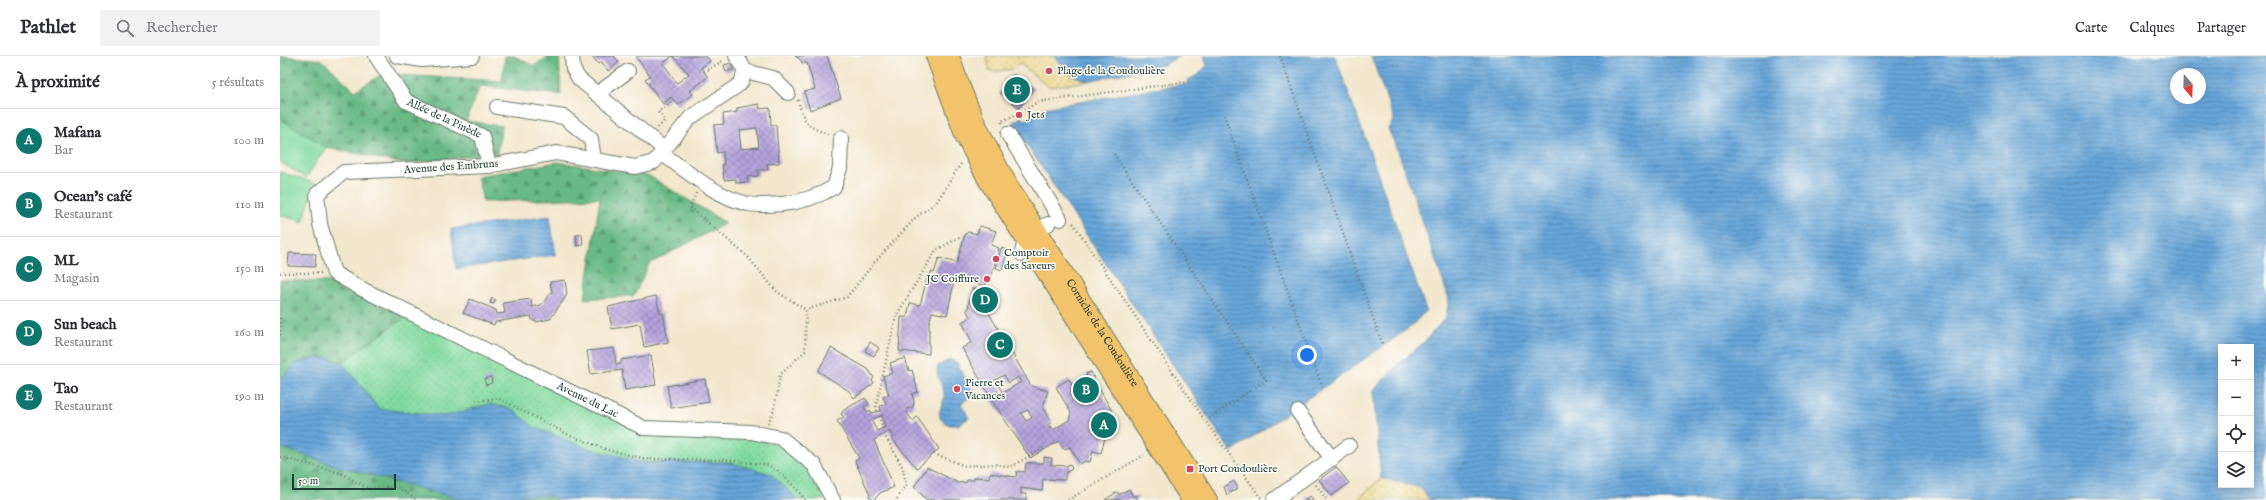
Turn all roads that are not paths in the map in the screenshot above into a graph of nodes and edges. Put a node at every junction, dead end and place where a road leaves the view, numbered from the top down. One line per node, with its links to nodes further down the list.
1 (376, 56): 17 (street, Allée de la Pinède)
2 (397, 56): 3 (street)
3 (472, 56)
4 (572, 56): 11 (street)
5 (935, 56): 18 (main road, Corniche de la Coudoulière)
6 (950, 56): 18 (main road, Corniche de la Coudoulière)
7 (731, 58): 8 (street)
8 (745, 70): 10 (street); 15 (street, Avenue des Embruns)
9 (628, 71): 11 (street)
10 (788, 93)
11 (597, 94): 15 (street)
12 (497, 107): 16 (street)
13 (1008, 134): 18 (street)
14 (841, 138): 15 (street)
15 (663, 151): 16 (street, Avenue des Embruns)
16 (594, 160): 17 (street, Avenue des Embruns)
17 (489, 166): 19 (street, Avenue des Embruns)
18 (1044, 231): 24 (main road, Corniche de la Coudoulière); 25 (main road, Corniche de la Coudoulière)
19 (334, 273): 23 (street, Avenue du Lac)
20 (1298, 412): 22 (street)
21 (1349, 446): 22 (street)
22 (1332, 459): 26 (street)
23 (833, 500)
24 (1191, 500)
25 (1208, 500)
26 (1274, 500)

